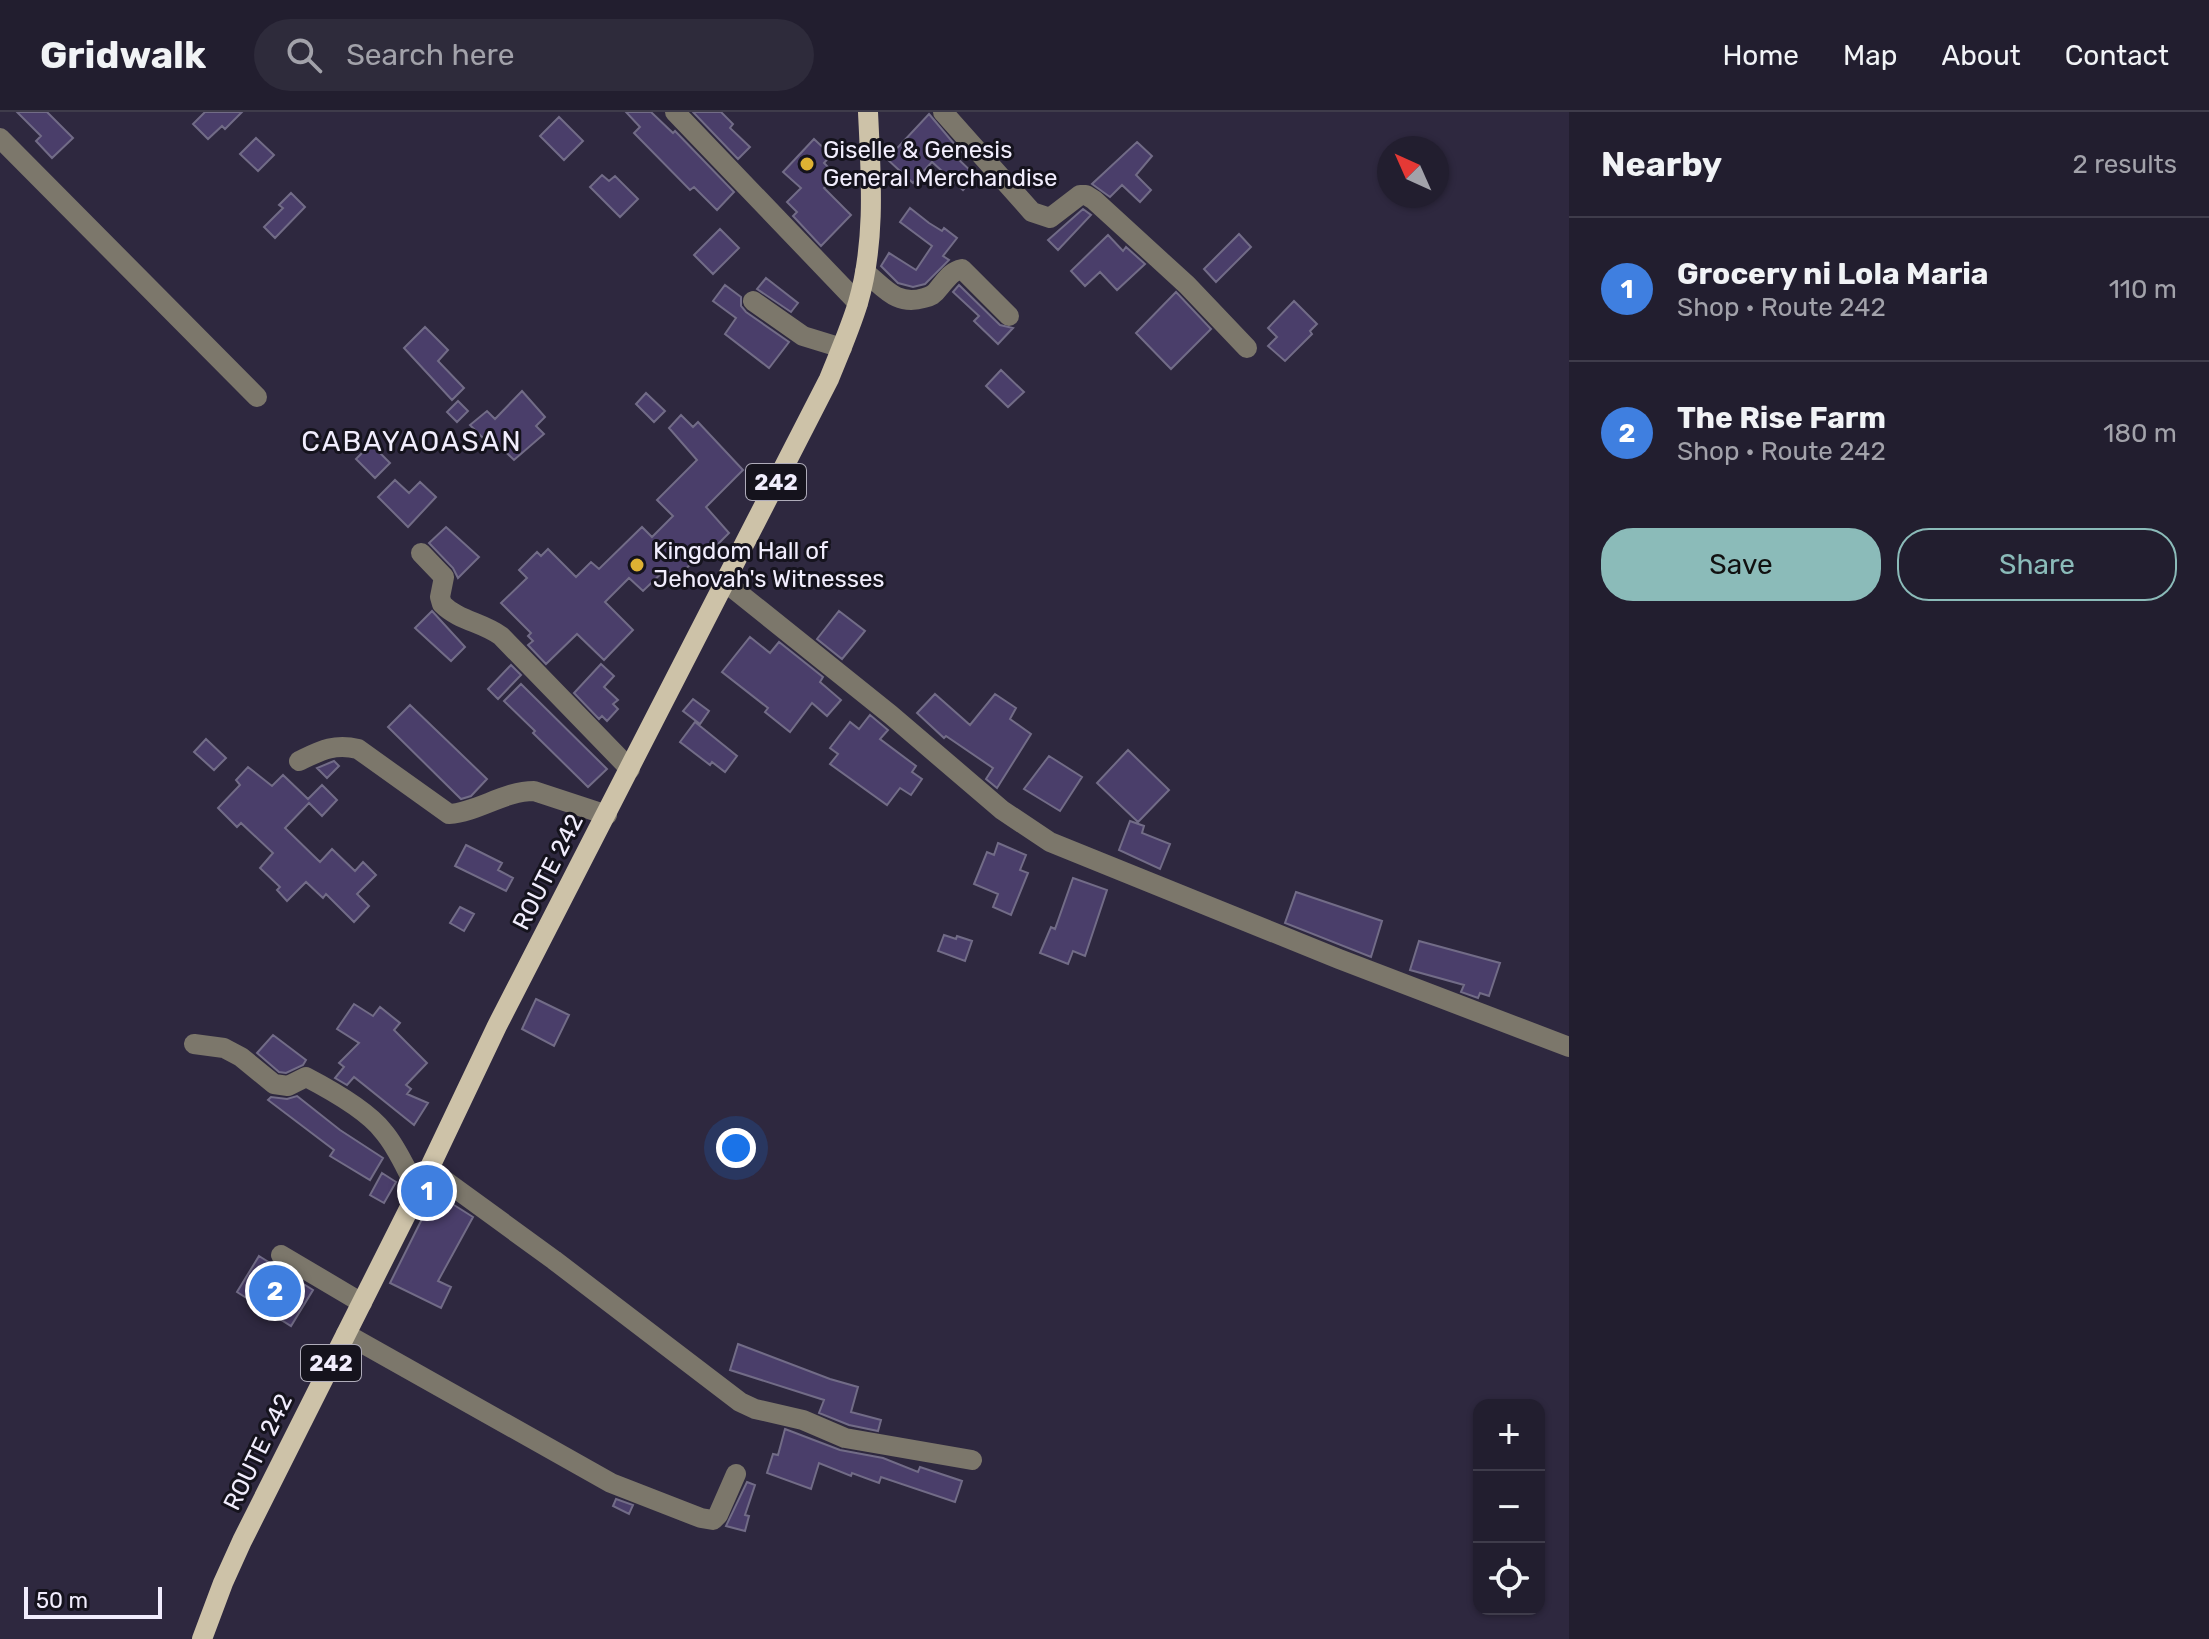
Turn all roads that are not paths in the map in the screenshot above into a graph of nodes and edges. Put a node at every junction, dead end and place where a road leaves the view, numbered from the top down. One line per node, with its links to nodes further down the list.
1 (675, 112): 7 (street)
2 (868, 112): 5 (main road, ROUTE 242 / 242)
3 (943, 112): 10 (street)
4 (0, 138): 11 (street)
5 (865, 272): 7 (main road, ROUTE 242 / 242); 8 (street)
6 (753, 301): 9 (street)
7 (858, 303): 9 (main road, ROUTE 242 / 242)
8 (1009, 316)
9 (842, 348): 13 (main road, ROUTE 242 / 242)
10 (1247, 348)
11 (257, 397)
12 (421, 553): 15 (street)
13 (725, 582): 15 (main road, ROUTE 242 / 242); 18 (street)
14 (299, 761): 16 (street)
15 (630, 769): 16 (main road, ROUTE 242 / 242)
16 (603, 822): 19 (main road, ROUTE 242 / 242)
17 (194, 1044): 20 (street)
18 (1569, 1047)
19 (429, 1169): 20 (main road, ROUTE 242 / 242); 24 (street)
20 (418, 1191): 22 (main road, ROUTE 242 / 242)
21 (281, 1255): 22 (street)
22 (362, 1303): 23 (main road, ROUTE 242 / 242)
23 (346, 1334): 25 (street); 26 (main road, ROUTE 242 / 242)
24 (972, 1460)
25 (736, 1474)
26 (202, 1639)

